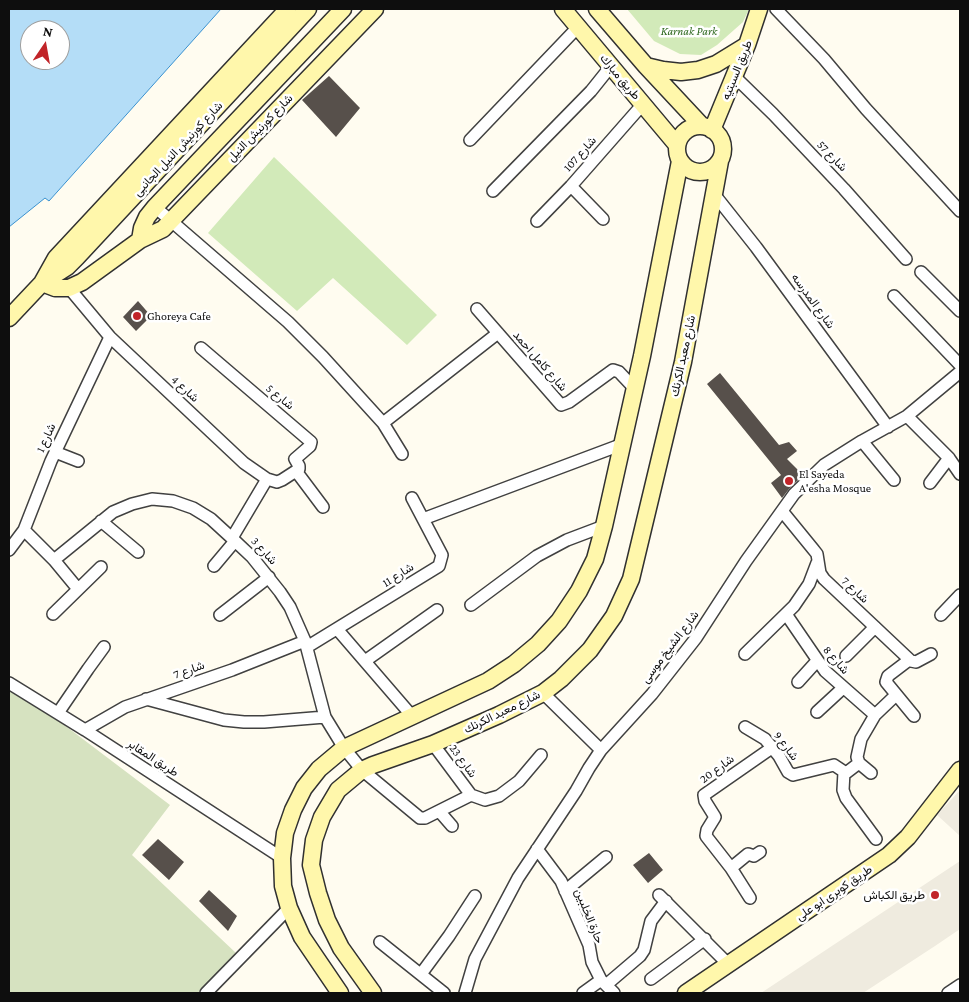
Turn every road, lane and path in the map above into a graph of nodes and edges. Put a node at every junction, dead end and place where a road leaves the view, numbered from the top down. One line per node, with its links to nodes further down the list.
1 (288, 9): 32 (street, شارع كورنيش النيل الجانبى)
2 (308, 9): 32 (street, شارع كورنيش النيل الجانبى)
3 (343, 9): 14 (street, شارع كورنيش النيل)
4 (375, 9): 16 (street, شارع كورنيش النيل)
5 (563, 9): 9 (street, طريق مبارك)
6 (597, 9): 12 (street)
7 (759, 9): 10 (street, طريق السبتيه)
8 (776, 9): 25 (street)
9 (578, 27): 11 (street, طريق مبارك); 18 (street)
10 (747, 45): 12 (street); 13 (street, طريق السبتيه)
11 (611, 66): 15 (street, طريق مبارك); 22 (street)
12 (646, 66): 17 (street)
13 (735, 77): 17 (street, طريق السبتيه); 30 (street, شارع 57)
14 (258, 98): 16 (street); 24 (street, شارع كورنيش النيل)
15 (643, 104): 19 (street, طريق مبارك); 21 (street, شارع 107)
16 (275, 112): 27 (street, شارع كورنيش النيل)
17 (707, 128): 19 (street); 20 (street)
18 (470, 140)
19 (679, 153): 20 (street); 43 (street)
20 (720, 161): 23 (street, شارع معبد الكرنك)
21 (571, 186): 26 (street); 28 (street, شارع 107)
22 (493, 191)
23 (714, 194): 46 (street, شارع المدرسه); 94 (street, شارع معبد الكرنك)
24 (155, 207): 27 (street); 29 (street, شارع كورنيش النيل)
25 (960, 212)
26 (603, 219)
27 (172, 220): 29 (street, شارع كورنيش النيل); 45 (street)
28 (537, 221)
29 (140, 240): 33 (street, شارع كورنيش النيل)
30 (906, 259)
31 (921, 272): 36 (street)
32 (42, 283): 33 (street); 37 (street, شارع كورنيش النيل الجانبى)
33 (69, 288): 39 (street, شارع 4)
34 (894, 296): 41 (street)
35 (478, 309): 38 (street, شارع كامل احمد)
36 (960, 311)
37 (9, 318)
38 (498, 333): 43 (street, شارع كامل احمد); 45 (street)
39 (110, 337): 49 (street, شارع 1); 55 (street, شارع 4)
40 (201, 348): 53 (street, شارع 5)
41 (960, 365)
42 (960, 372): 44 (street, شارع الشيخ موسى)
43 (635, 389): 48 (street)
44 (907, 416): 46 (street, شارع الشيخ موسى); 51 (street)
45 (383, 423): 50 (street)
46 (888, 426): 47 (street, شارع الشيخ موسى)
47 (862, 441): 56 (street); 60 (street, شارع الشيخ موسى)
48 (623, 444): 61 (street); 63 (street)
49 (55, 452): 52 (street); 64 (street, شارع 1)
50 (402, 454)
51 (949, 458): 54 (street); 57 (street)
52 (78, 461)
53 (296, 471): 55 (street); 59 (street)
54 (960, 474)
55 (267, 478): 65 (street)
56 (894, 480)
57 (930, 483)
58 (412, 498): 61 (street, شارع 11)
59 (323, 507)
60 (782, 511): 69 (street, شارع 7); 108 (street, شارع الشيخ موسى)
61 (423, 519): 82 (street, شارع 11)
62 (102, 521): 65 (street, شارع 3); 67 (street); 68 (street, شارع 3)
63 (604, 526): 75 (street); 100 (street)
64 (24, 530): 66 (street, شارع 1); 68 (street)
65 (234, 539): 70 (street); 72 (street, شارع 3)
66 (9, 550)
67 (138, 552)
68 (54, 560): 73 (street)
69 (818, 560): 78 (street); 81 (street, شارع 7)
70 (214, 566)
71 (101, 567): 73 (street)
72 (269, 577): 79 (street); 83 (street, شارع 3)
73 (78, 589): 77 (street)
74 (960, 594): 80 (street)
75 (471, 605)
76 (437, 610): 89 (street)
77 (53, 614)
78 (786, 614): 85 (street); 90 (street, شارع 8)
79 (220, 615)
80 (941, 615)
81 (876, 627): 87 (street); 88 (street, شارع 7)
82 (337, 629): 83 (street, شارع 11); 89 (street)
83 (306, 644): 96 (street, شارع 7); 102 (street, شارع 3)
84 (104, 647): 98 (street)
85 (744, 654)
86 (931, 654): 88 (street)
87 (846, 656)
88 (909, 660): 95 (street)
89 (365, 661): 100 (street)
90 (817, 661): 91 (street); 93 (street, شارع 8)
91 (798, 682)
92 (9, 683): 98 (street, طريق المقابر)
93 (843, 688): 97 (street); 99 (street, شارع 8)
94 (543, 693): 105 (street, شارع معبد الكرنك); 108 (street)
95 (896, 695): 99 (street); 101 (street)
96 (146, 699): 102 (street); 104 (street, شارع 7)
97 (817, 712)
98 (58, 713): 104 (street, طريق المقابر)
99 (875, 715): 110 (street)
100 (412, 716): 107 (street)
101 (914, 716)
102 (324, 717): 107 (street, شارع 3)
103 (745, 727): 106 (street, شارع 9)
104 (85, 730): 122 (street, طريق المقابر)
105 (434, 744): 111 (street, شارع معبد الكرنك); 115 (street, شارع 23)
106 (773, 747): 113 (street, شارع 9); 123 (street, شارع 20)
107 (344, 748): 111 (street, شارع 3); 122 (street)
108 (601, 750): 119 (street, شارع الشيخ موسى)
109 (542, 755): 115 (street, شارع 23)
110 (859, 762): 113 (street); 114 (street)
111 (362, 770): 116 (street, شارع 3); 131 (street, شارع معبد الكرنك)
112 (960, 770): 130 (street, طريق كوبرى ابو على)
113 (844, 772): 118 (street)
114 (871, 774)
115 (471, 795): 116 (street)
116 (439, 811): 117 (street)
117 (452, 826)
118 (876, 839)
119 (537, 849): 124 (street, حارة الخلبين); 140 (street, شارع الشيخ موسى)
120 (760, 852): 123 (street)
121 (606, 857): 124 (street)
122 (282, 858): 127 (street)
123 (731, 868): 126 (street, شارع 20)
124 (565, 891): 135 (street, حارة الخلبين)
125 (475, 896): 132 (street)
126 (750, 898)
127 (289, 908): 136 (street); 137 (street)
128 (705, 939): 130 (street); 133 (street); 135 (street)
129 (380, 942): 132 (street)
130 (729, 965): 142 (street, طريق كوبرى ابو على)
131 (360, 974): 136 (street); 138 (street, شارع معبد الكرنك)
132 (420, 974): 139 (street)
133 (651, 980)
134 (960, 985): 143 (street)
135 (607, 986): 141 (street)
136 (339, 992)
137 (206, 993)
138 (373, 993)
139 (444, 993)
140 (465, 993)
141 (583, 993)
142 (686, 993)
143 (948, 993)

